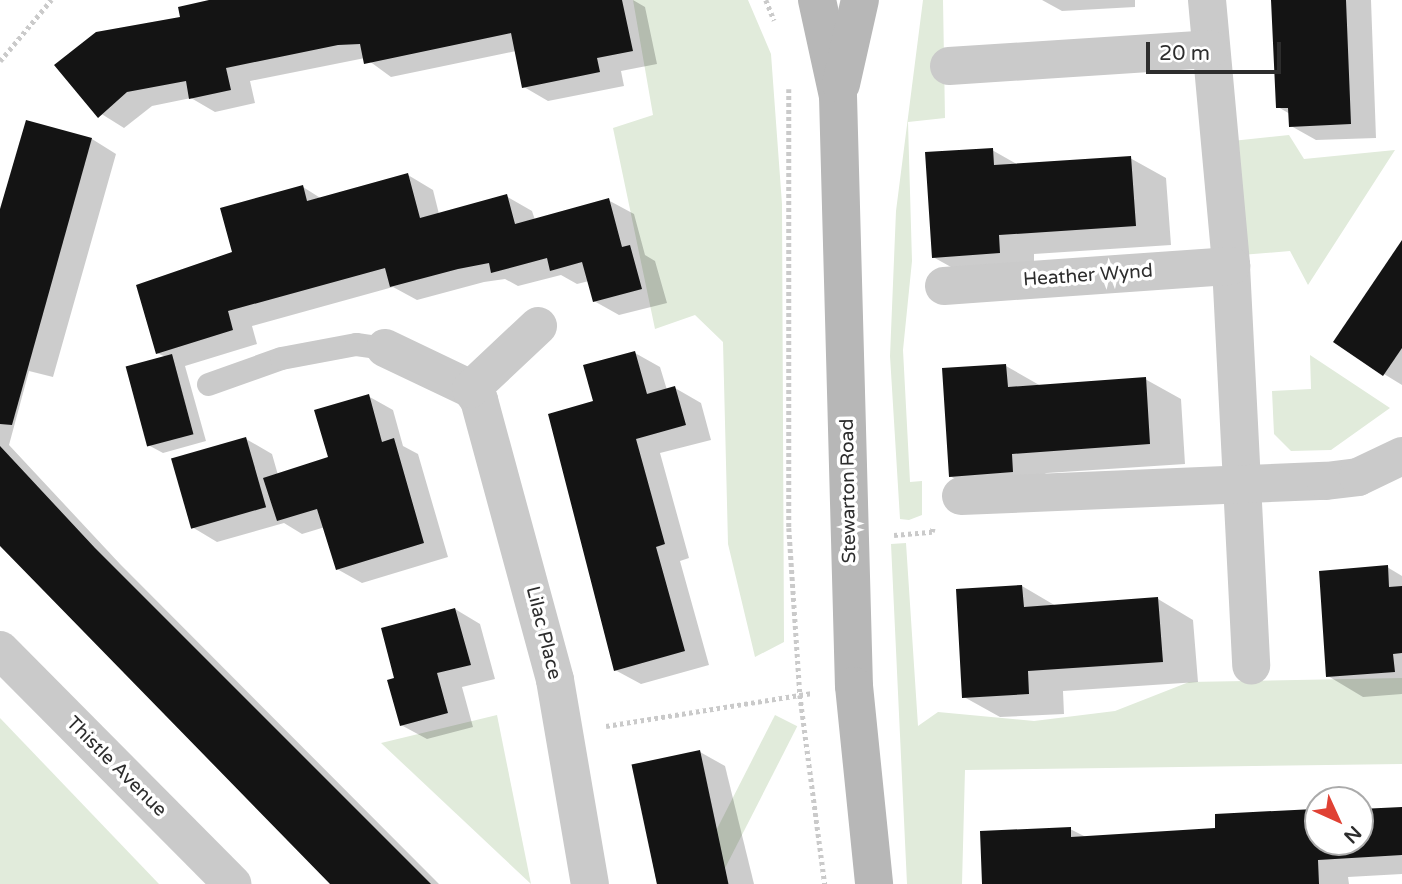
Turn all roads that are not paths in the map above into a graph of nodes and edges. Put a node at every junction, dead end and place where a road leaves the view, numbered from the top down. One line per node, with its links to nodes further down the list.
1 (817, 0): 6 (main road, Stewarton Road)
2 (860, 0): 6 (main road, Stewarton Road)
3 (1207, 0): 4 (street)
4 (1209, 50): 5 (street); 7 (street)
5 (949, 66)
6 (838, 96): 20 (main road, Stewarton Road)
7 (1231, 266): 8 (street, Heather Wynd); 14 (street)
8 (944, 286)
9 (538, 326): 12 (street)
10 (385, 348): 11 (lane); 12 (street)
11 (208, 384)
12 (471, 389): 19 (street, Lilac Place)
13 (1402, 456): 14 (street)
14 (1242, 484): 15 (street); 17 (street)
15 (961, 496)
16 (0, 650): 18 (street, Thistle Avenue)
17 (1251, 666)
18 (232, 884)
19 (590, 884)
20 (874, 884)

